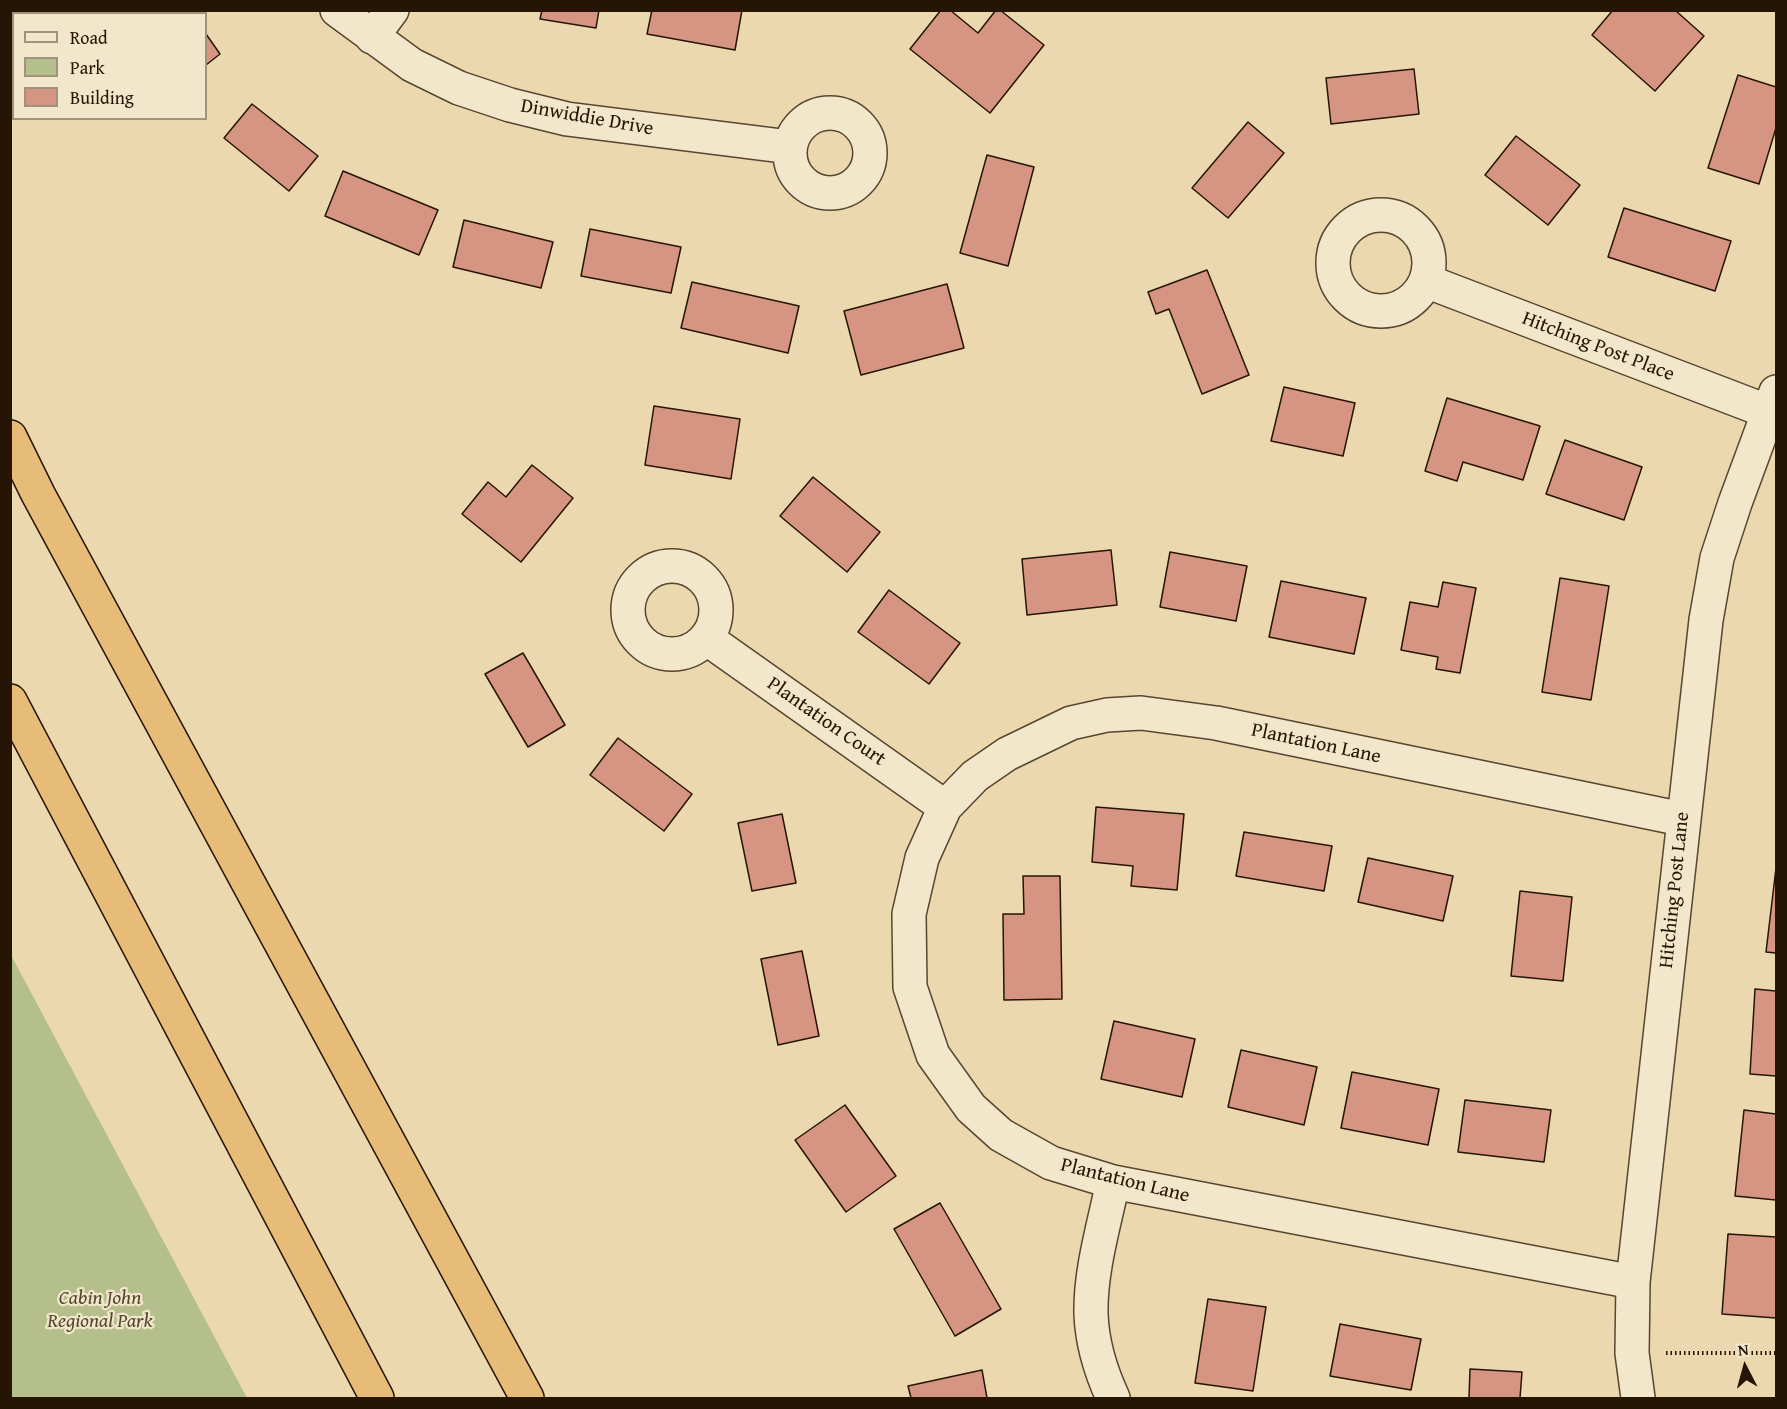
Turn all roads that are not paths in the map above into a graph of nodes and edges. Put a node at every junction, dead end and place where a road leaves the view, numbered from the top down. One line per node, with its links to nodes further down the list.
1 (338, 10): 3 (street, Dinwiddie Drive)
2 (392, 10): 3 (street)
3 (372, 37): 4 (street, Dinwiddie Drive)
4 (790, 147)
5 (1426, 281): 6 (street, Hitching Post Place)
6 (1773, 402): 13 (street, Hitching Post Lane)
7 (10, 428): 9 (highway)
8 (10, 437): 9 (highway)
9 (38, 494): 17 (highway)
10 (706, 638): 12 (street, Plantation Court)
11 (10, 701): 16 (highway)
12 (945, 807): 13 (street, Plantation Lane); 14 (street, Plantation Lane)
13 (1683, 819): 15 (street, Hitching Post Lane)
14 (1113, 1182): 15 (street, Plantation Lane); 18 (street)
15 (1633, 1282): 19 (street, Hitching Post Lane)
16 (377, 1398)
17 (527, 1398)
18 (1113, 1398)
19 (1638, 1398)

